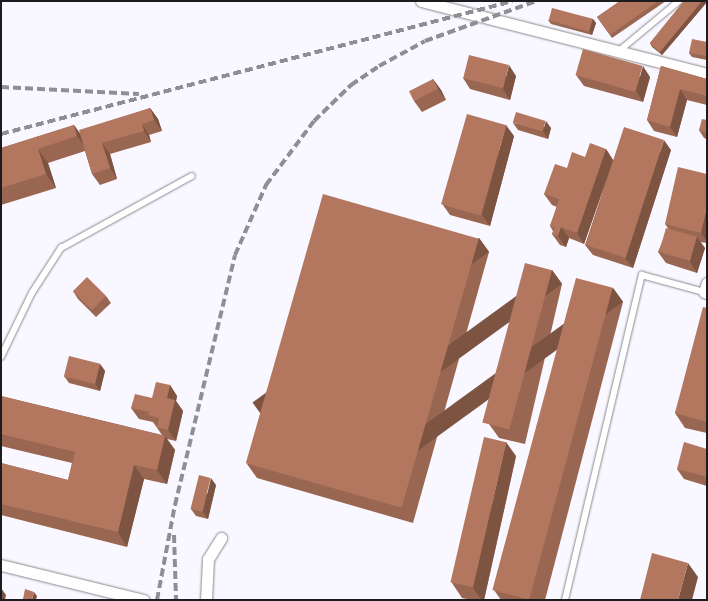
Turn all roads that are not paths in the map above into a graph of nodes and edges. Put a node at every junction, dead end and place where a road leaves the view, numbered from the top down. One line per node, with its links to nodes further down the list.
1 (421, 1): 3 (street)
2 (680, 1): 3 (lane)
3 (619, 51): 4 (street)
4 (707, 74)
5 (192, 176): 7 (lane)
6 (706, 290): 12 (lane)
7 (1, 357)
8 (221, 538): 11 (street)
9 (1, 566): 10 (street)
10 (144, 600)
11 (206, 600)
12 (565, 600)

